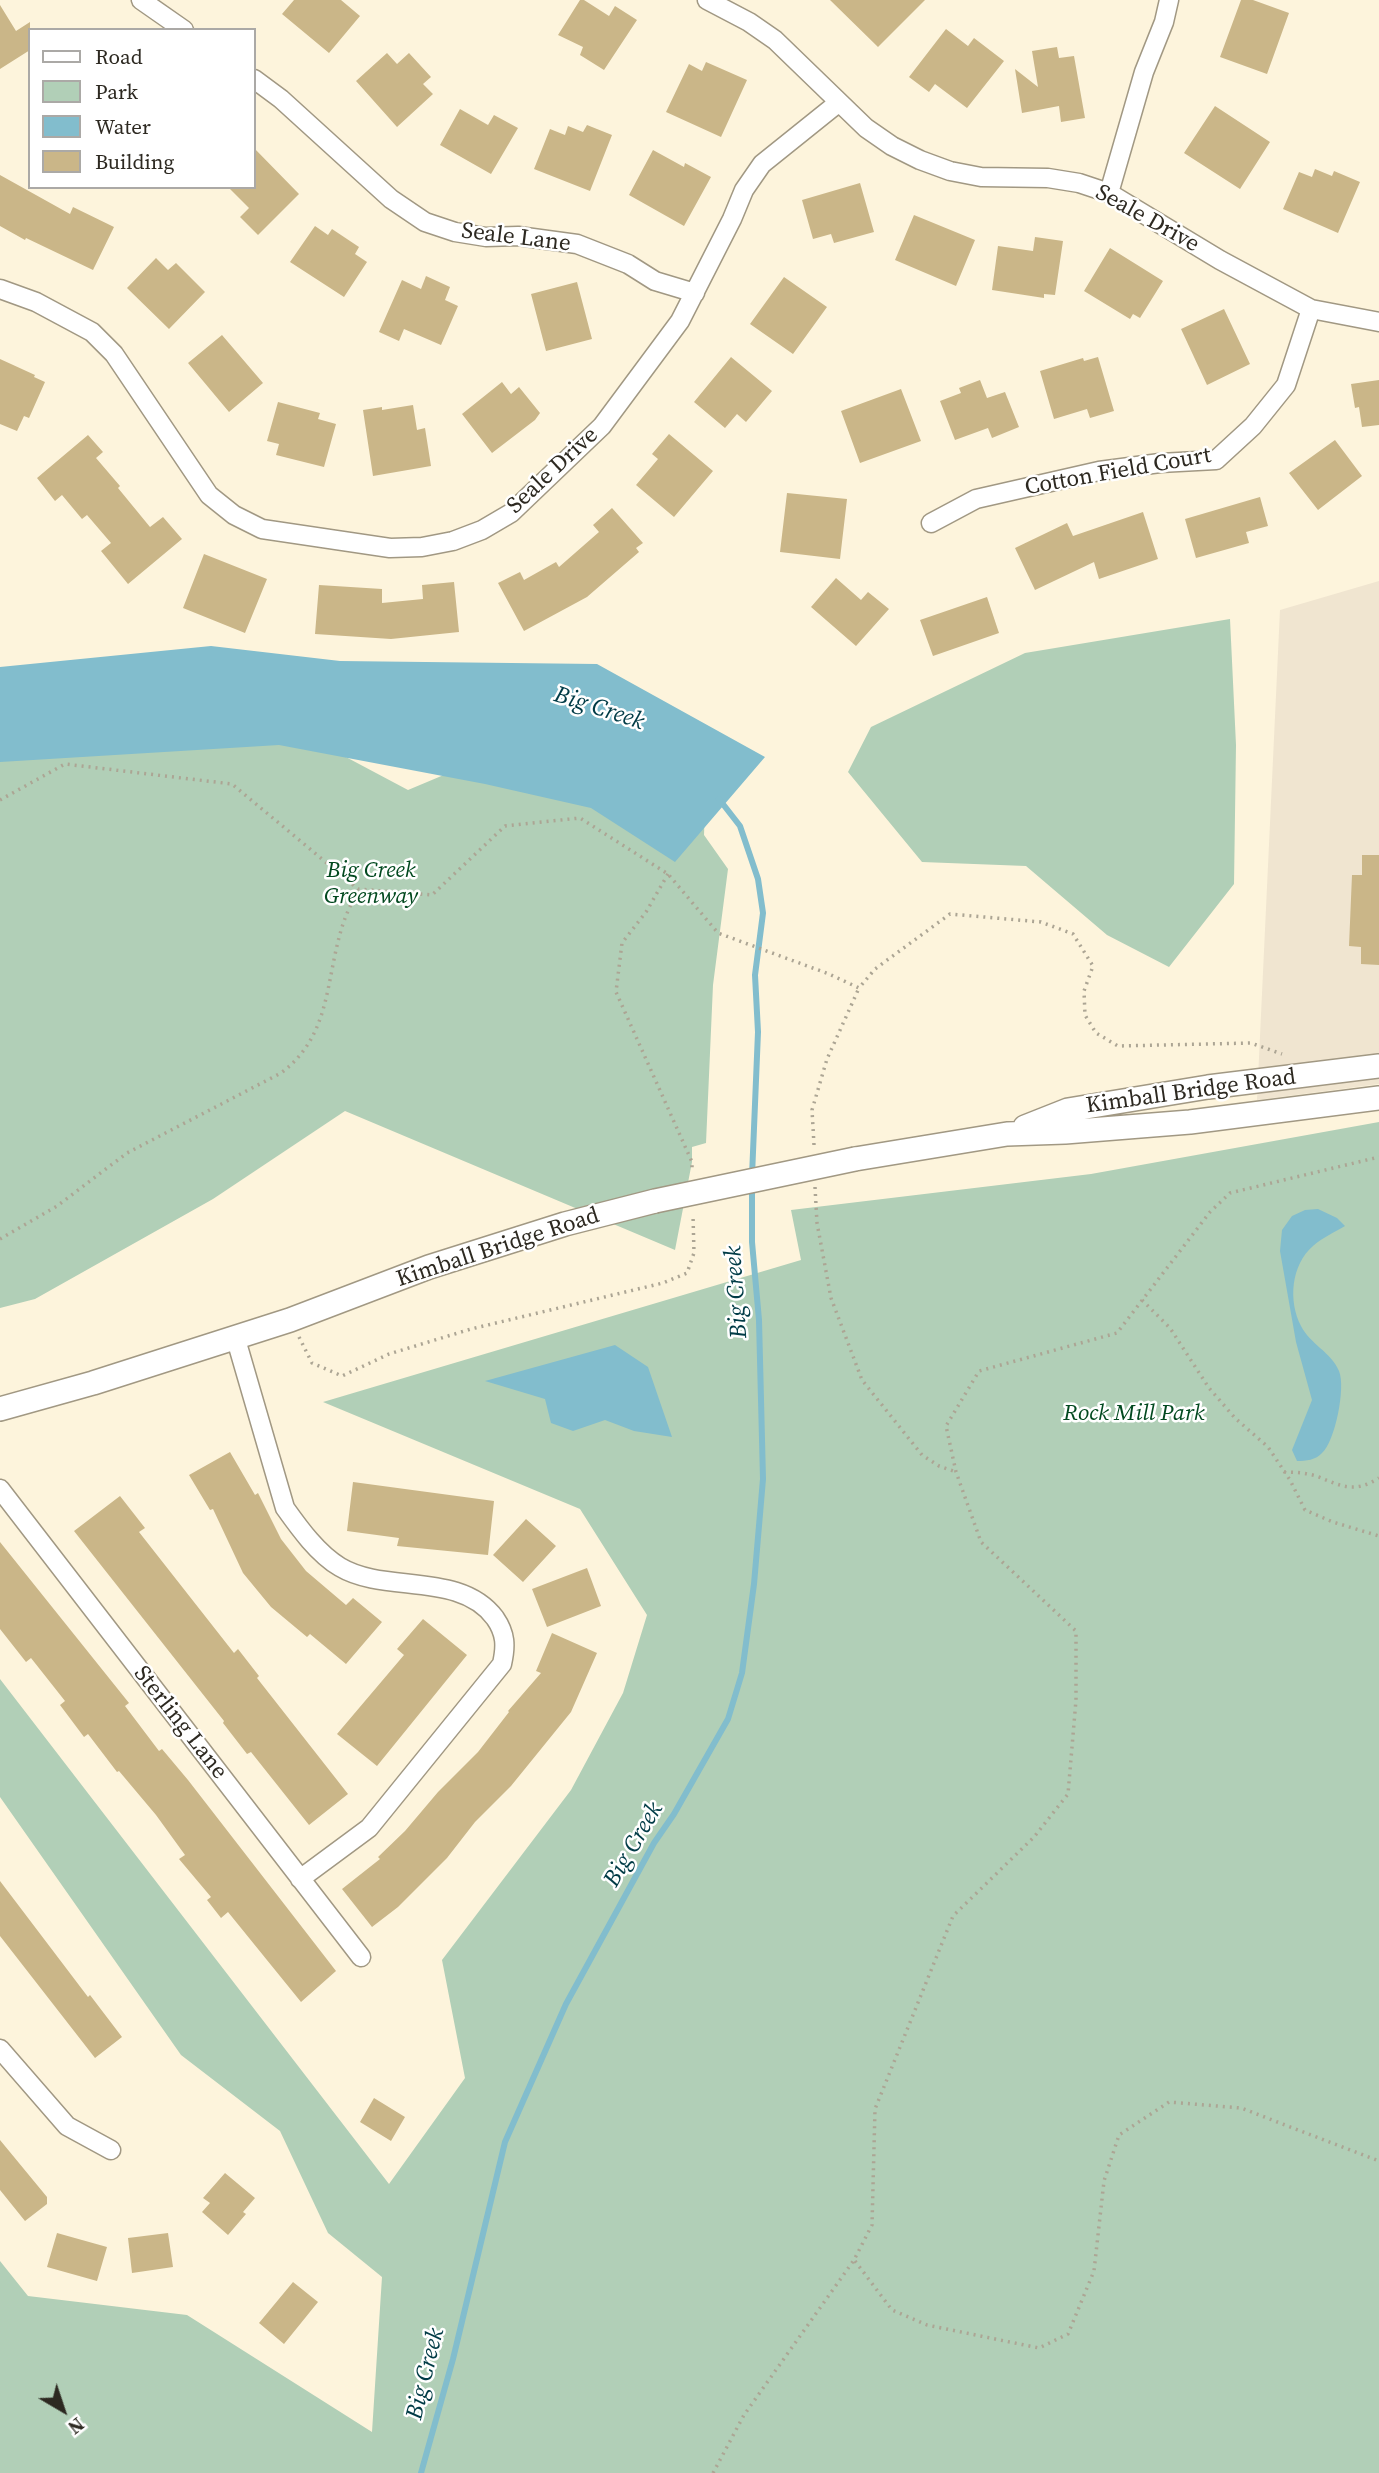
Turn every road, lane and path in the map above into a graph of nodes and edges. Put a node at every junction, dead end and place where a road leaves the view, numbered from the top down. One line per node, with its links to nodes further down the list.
1 (141, 0): 4 (street)
2 (707, 0): 6 (street, Seale Drive)
3 (1169, 0): 7 (street)
4 (181, 28)
5 (256, 80): 9 (street, Seale Lane)
6 (838, 103): 7 (street, Seale Drive); 9 (street, Seale Drive)
7 (1109, 193): 10 (street, Seale Drive)
8 (0, 289): 9 (street, Seale Drive)
9 (695, 293)
10 (1311, 309): 11 (street, Seale Drive); 12 (street, Cotton Field Court)
11 (1379, 322)
12 (931, 523)
13 (0, 800): 14 (path)
14 (358, 889): 15 (path); 23 (path)
15 (859, 988): 16 (path); 20 (path)
16 (1291, 1057)
17 (1379, 1066): 19 (street, Kimball Bridge Road)
18 (1379, 1098): 19 (street, Kimball Bridge Road)
19 (1007, 1134): 25 (street, Kimball Bridge Road, bridge)
20 (814, 1147)
21 (1379, 1157): 24 (path)
22 (815, 1185): 27 (path)
23 (0, 1239)
24 (1142, 1300): 27 (path); 28 (path)
25 (235, 1336): 26 (street, Kimball Bridge Road); 32 (street)
26 (0, 1409)
27 (956, 1472): 37 (path)
28 (1284, 1472): 29 (path); 31 (path)
29 (1379, 1478)
30 (0, 1489): 32 (street, Sterling Lane)
31 (1379, 1536)
32 (300, 1879): 33 (street, Sterling Lane)
33 (361, 1957)
34 (0, 2049): 35 (street)
35 (111, 2150)
36 (1379, 2161): 37 (path)
37 (854, 2260): 38 (path)
38 (713, 2473)

